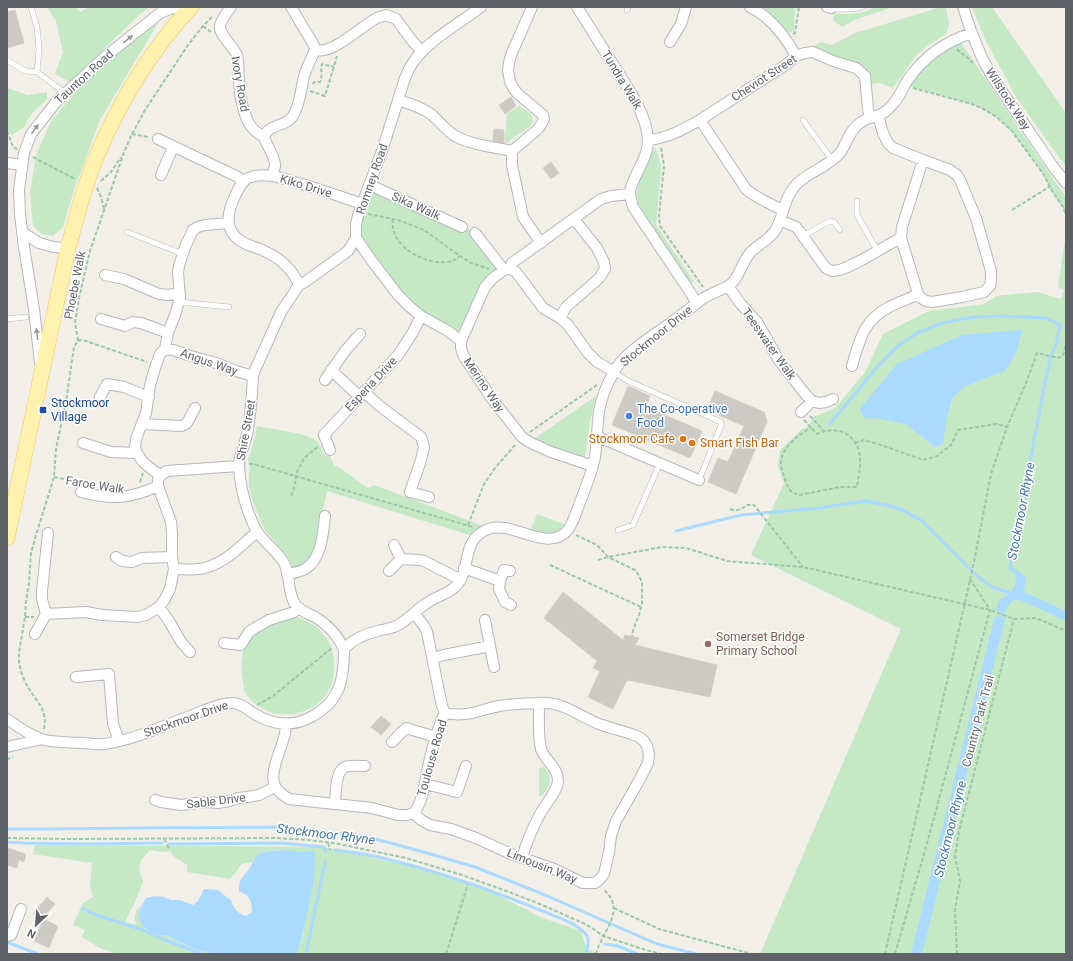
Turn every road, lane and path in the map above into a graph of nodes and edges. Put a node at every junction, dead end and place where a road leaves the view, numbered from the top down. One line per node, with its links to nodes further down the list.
1 (31, 7): 26 (lane)
2 (231, 7): 37 (street, Ivory Road)
3 (291, 7): 21 (street)
4 (480, 7): 22 (street, Romney Road)
5 (532, 7): 41 (street)
6 (577, 7): 39 (street, Tundra Walk)
7 (686, 7): 19 (street)
8 (750, 7): 18 (street)
9 (799, 7): 18 (path)
10 (827, 7): 14 (street)
11 (862, 7): 14 (lane)
12 (963, 7): 17 (street, Wilstock Way)
13 (190, 8): 30 (street, Taunton Road, one-way to 13); 78 (main road, Taunton Road)
14 (831, 8)
15 (385, 11): 20 (street); 22 (street)
16 (216, 13): 36 (path, Phoebe Walk)
17 (972, 33): 27 (street); 54 (street, Wilstock Way)
18 (785, 38): 23 (street)
19 (670, 42)
20 (336, 45): 21 (street); 25 (path)
21 (315, 50): 28 (street)
22 (422, 51): 31 (street, Romney Road)
23 (796, 56): 32 (street, Cheviot Street); 33 (street, Cheviot Street)
24 (7, 60): 26 (lane)
25 (334, 67): 29 (path); 29 (path)
26 (37, 72): 30 (lane)
27 (905, 85): 32 (street); 57 (path)
28 (301, 89): 29 (path); 37 (street)
29 (312, 92)
30 (65, 93): 42 (street, Taunton Road, one-way to 30)
31 (398, 100): 41 (street); 55 (street, Romney Road)
32 (874, 117): 45 (street); 46 (street, Cheviot Street)
33 (700, 120): 39 (street, Cheviot Street); 62 (street)
34 (803, 120): 45 (lane)
35 (7, 131): 42 (path)
36 (132, 134): 38 (path); 43 (path, Phoebe Walk)
37 (264, 138): 50 (street, Ivory Road)
38 (158, 139): 40 (street)
39 (648, 140): 58 (street, Tundra Walk)
40 (173, 147): 49 (street); 51 (street)
41 (512, 151): 77 (street)
42 (24, 152): 48 (street, Taunton Road)
43 (123, 155): 53 (path); 61 (path, Phoebe Walk)
44 (34, 157): 52 (path)
45 (832, 160): 62 (street)
46 (923, 160): 76 (street); 86 (street, Cheviot Street)
47 (7, 163): 48 (street)
48 (22, 165): 71 (street, Taunton Road)
49 (161, 175)
50 (272, 176): 51 (street, Kiko Drive); 60 (street, Kiko Drive)
51 (246, 180): 68 (street)
52 (79, 181)
53 (100, 181)
54 (1066, 183)
55 (370, 184): 60 (street, Romney Road); 69 (street, Sika Walk)
56 (96, 186): 61 (path)
57 (1049, 187): 63 (path); 64 (path)
58 (630, 194): 66 (street, Merino Way); 88 (street)
59 (857, 201): 79 (lane)
60 (361, 208): 65 (path); 75 (street, Romney Road)
61 (104, 210): 97 (path, Phoebe Walk)
62 (783, 210): 67 (street)
63 (1012, 210)
64 (1066, 215)
65 (393, 219): 81 (path); 81 (path)
66 (574, 219): 77 (street, Merino Way); 92 (street)
67 (780, 220): 74 (street); 85 (street)
68 (228, 223): 80 (street); 84 (street)
69 (462, 227)
70 (840, 230): 74 (lane)
71 (22, 232): 78 (street); 104 (street, Taunton Road, one-way to 71)
72 (127, 232): 80 (lane)
73 (475, 233): 82 (street)
74 (803, 236): 79 (street)
75 (356, 238): 84 (street, Shire Street); 90 (street)
76 (901, 238): 79 (street); 86 (street)
77 (541, 243): 82 (street, Merino Way)
78 (68, 248): 104 (main road, Taunton Road)
79 (877, 250)
80 (183, 254): 87 (street)
81 (460, 256): 82 (path)
82 (504, 270): 92 (street); 98 (street, Merino Way)
83 (105, 275): 87 (street)
84 (299, 285): 106 (street, Shire Street)
85 (728, 286): 88 (street, Stockmoor Drive); 112 (street, Teeswater Walk)
86 (918, 294): 102 (street)
87 (179, 297): 89 (lane); 95 (street)
88 (696, 304): 105 (street, Stockmoor Drive)
89 (229, 306)
90 (421, 316): 98 (street); 108 (street, Esperia Drive)
91 (26, 317): 94 (lane)
92 (560, 318): 105 (street)
93 (102, 319): 95 (street)
94 (7, 320)
95 (168, 333): 100 (street)
96 (360, 334): 103 (street)
97 (78, 341): 101 (path); 131 (path, Phoebe Walk)
98 (461, 341): 120 (street, Merino Way)
99 (1066, 345): 116 (path)
100 (165, 349): 101 (street); 106 (street, Angus Way)
101 (156, 365): 110 (street)
102 (852, 366)
103 (331, 370): 107 (street); 108 (street)
104 (41, 373): 146 (main road, Taunton Road)
105 (612, 375): 119 (street, Stockmoor Drive); 120 (path); 132 (lane)
106 (253, 376): 127 (street, Shire Street)
107 (324, 380)
108 (362, 394): 123 (street, Esperia Drive); 137 (street)
109 (100, 397): 110 (street)
110 (149, 397): 115 (street)
111 (833, 399): 112 (street)
112 (812, 401): 114 (street)
113 (195, 408): 115 (street)
114 (802, 411): 117 (path); 118 (path)
115 (142, 424): 124 (street)
116 (1006, 427): 121 (path); 160 (path)
117 (811, 428): 118 (path); 121 (path)
118 (824, 431): 121 (path)
119 (596, 436): 125 (street); 128 (street, Stockmoor Drive)
120 (522, 437): 128 (street, Merino Way); 140 (path)
121 (855, 442)
122 (83, 443): 124 (street)
123 (328, 446): 130 (path)
124 (137, 453): 126 (street)
125 (660, 463): 132 (street); 141 (lane)
126 (147, 466): 129 (street); 133 (path, Faroe Walk)
127 (240, 466): 129 (street); 130 (path); 143 (street, Shire Street)
128 (593, 466): 142 (street, Stockmoor Drive)
129 (161, 475): 134 (street)
130 (295, 476): 136 (path); 140 (path)
131 (54, 478): 135 (path, Faroe Walk); 188 (path, Phoebe Walk)
132 (699, 480)
133 (140, 483)
134 (158, 486): 135 (street, Faroe Walk); 148 (street)
135 (82, 488)
136 (291, 496)
137 (429, 497)
138 (730, 510): 154 (path)
139 (325, 516): 159 (street)
140 (468, 525): 145 (path)
141 (618, 530)
142 (568, 531): 145 (street); 150 (path)
143 (257, 532): 156 (street); 159 (street, Shire Street)
144 (48, 534): 170 (street)
145 (480, 534): 155 (street)
146 (7, 538)
147 (394, 545): 151 (street)
148 (172, 556): 149 (street); 156 (street)
149 (116, 557)
150 (608, 557): 152 (path); 154 (path); 166 (path)
151 (401, 558): 158 (street); 161 (street)
152 (598, 560)
153 (550, 565): 166 (path)
154 (803, 567): 163 (path)
155 (464, 568): 161 (street); 162 (street)
156 (174, 569): 165 (street)
157 (510, 571): 162 (street)
158 (389, 572)
159 (287, 574): 167 (street, Shire Street)
160 (970, 579): 163 (path); 168 (path)
161 (461, 580): 169 (street)
162 (500, 581): 164 (street)
163 (964, 604): 168 (path); 216 (path)
164 (511, 605)
165 (159, 607): 170 (street); 179 (street)
166 (641, 607): 175 (path)
167 (299, 608): 176 (street); 177 (street)
168 (990, 610): 171 (path); 217 (path, Country Park Trail)
169 (414, 613): 177 (street); 180 (street, Toulouse Road)
170 (46, 614): 174 (street)
171 (1014, 619): 173 (path); 218 (path, Country Park Trail)
172 (485, 620): 178 (street)
173 (1066, 631)
174 (35, 634)
175 (632, 636)
176 (224, 643)
177 (342, 645): 184 (path); 187 (street, Stockmoor Drive)
178 (490, 646): 180 (street); 181 (street)
179 (190, 652)
180 (433, 658): 185 (street, Toulouse Road)
181 (494, 667)
182 (76, 677): 190 (street)
183 (539, 704): 185 (street); 205 (street); 206 (street)
184 (249, 710): 187 (street, Stockmoor Drive); 190 (street, Stockmoor Drive)
185 (445, 713): 189 (street, Toulouse Road)
186 (7, 719): 188 (street, Stockmoor Drive)
187 (286, 724): 196 (street)
188 (43, 736): 190 (street, Stockmoor Drive); 192 (street, Stockmoor Drive)
189 (436, 737): 191 (street); 195 (street, Toulouse Road)
190 (119, 741)
191 (392, 742)
192 (7, 747)
193 (365, 766): 198 (street)
194 (466, 766): 195 (street)
195 (425, 784): 199 (street, Toulouse Road)
196 (275, 787): 197 (street, Sable Drive); 198 (street)
197 (155, 800)
198 (335, 804): 199 (street)
199 (414, 813): 205 (street, Limousin Way)
200 (7, 838): 201 (path)
201 (163, 839): 202 (path); 203 (path)
202 (328, 843): 204 (path); 211 (path)
203 (169, 848)
204 (330, 850)
205 (522, 858): 206 (street, Limousin Way)
206 (595, 883): 208 (path)
207 (468, 884): 212 (path)
208 (614, 908): 211 (path); 215 (path)
209 (21, 909): 210 (street)
210 (7, 936)
211 (603, 936): 213 (path); 214 (path)
212 (446, 954)
213 (596, 954)
214 (661, 954)
215 (752, 954)
216 (885, 954)
217 (895, 954)
218 (957, 954)

